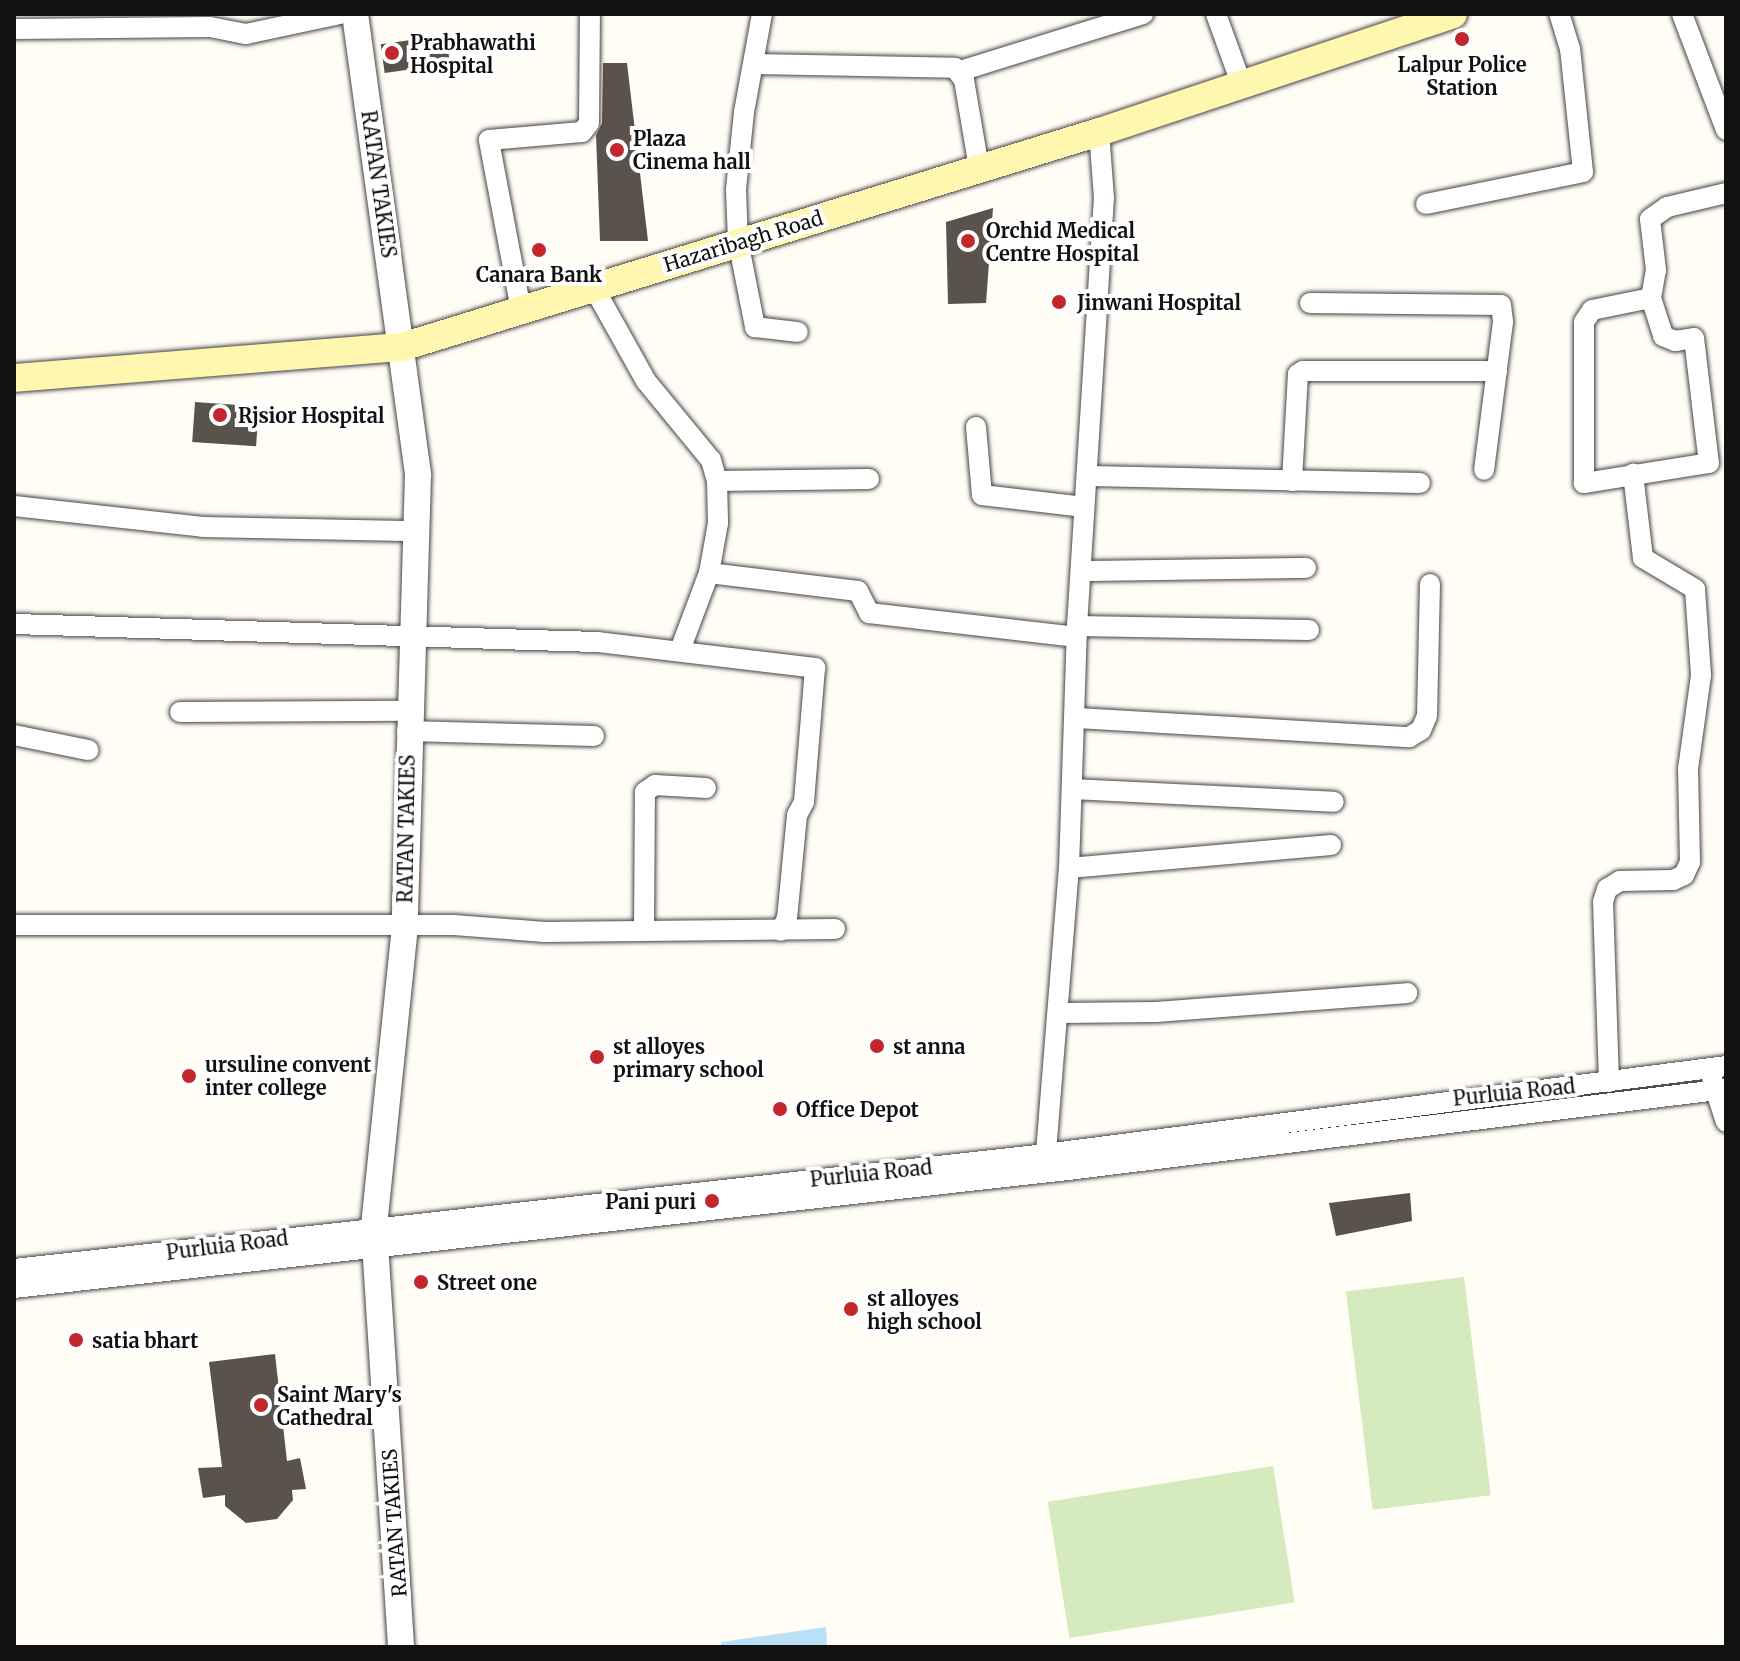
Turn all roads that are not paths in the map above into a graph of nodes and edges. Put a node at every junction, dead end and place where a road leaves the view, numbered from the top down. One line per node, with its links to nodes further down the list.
1 (340, 14): 11 (street)
2 (355, 14): 26 (street, RATAN TAKIES)
3 (590, 14): 24 (street)
4 (762, 14): 12 (street)
5 (1143, 14): 13 (street)
6 (1216, 14): 14 (street)
7 (1453, 14): 10 (main road, Hazaribagh Road)
8 (1559, 14): 19 (street)
9 (1682, 14): 15 (street)
10 (1399, 23): 14 (main road, Hazaribagh Road)
11 (14, 29)
12 (755, 64): 13 (street); 20 (street)
13 (960, 71): 17 (street)
14 (1241, 83): 16 (main road, Hazaribagh Road)
15 (1726, 130)
16 (1099, 132): 17 (main road, Hazaribagh Road); 32 (street)
17 (979, 168): 20 (main road, Hazaribagh Road)
18 (1726, 193): 22 (street)
19 (1426, 204)
20 (738, 241): 21 (main road, Hazaribagh Road); 25 (street)
21 (594, 288): 24 (main road, Hazaribagh Road); 34 (street)
22 (1651, 298): 31 (street); 31 (street)
23 (1310, 303): 27 (street)
24 (521, 310): 26 (main road, Hazaribagh Road)
25 (798, 332)
26 (402, 347): 28 (main road, Hazaribagh Road); 39 (street, RATAN TAKIES)
27 (1497, 371): 30 (street); 35 (street)
28 (14, 378)
29 (976, 427): 38 (street)
30 (1484, 470)
31 (1633, 474): 68 (street)
32 (1089, 476): 35 (street); 38 (street)
33 (869, 479): 34 (street)
34 (717, 481): 42 (street)
35 (1292, 481): 36 (street)
36 (1420, 483)
37 (14, 506): 39 (street)
38 (1084, 507): 41 (street)
39 (418, 531): 47 (street, RATAN TAKIES)
40 (1306, 568): 41 (street)
41 (1082, 571): 46 (street)
42 (709, 573): 46 (street); 48 (street)
43 (1430, 584): 50 (street)
44 (14, 624): 47 (street)
45 (1309, 630): 46 (street)
46 (1077, 631): 50 (street)
47 (415, 637): 48 (street); 51 (street, RATAN TAKIES)
48 (680, 650): 64 (street)
49 (180, 712): 51 (street)
50 (1077, 718): 56 (street)
51 (408, 721): 53 (street); 61 (street, RATAN TAKIES)
52 (14, 735): 54 (street)
53 (594, 736)
54 (88, 750)
55 (706, 788): 62 (street)
56 (1072, 789): 57 (street); 59 (street)
57 (1334, 802)
58 (1331, 845): 59 (street)
59 (1069, 868): 66 (street)
60 (14, 925): 61 (street)
61 (405, 926): 62 (street); 72 (street, RATAN TAKIES)
62 (644, 929): 64 (street)
63 (835, 929): 64 (street)
64 (781, 931)
65 (1407, 993): 66 (street)
66 (1061, 1013): 71 (street)
67 (1718, 1066): 68 (street, Purluia Road); 69 (street)
68 (1609, 1082): 71 (street, Purluia Road)
69 (1720, 1090): 70 (street); 71 (street, Purluia Road)
70 (1726, 1122)
71 (1045, 1163): 72 (street, Purluia Road)
72 (375, 1238): 73 (street, Purluia Road); 74 (street, Purluia Road); 75 (street, RATAN TAKIES)
73 (14, 1269)
74 (14, 1288)
75 (401, 1647)

